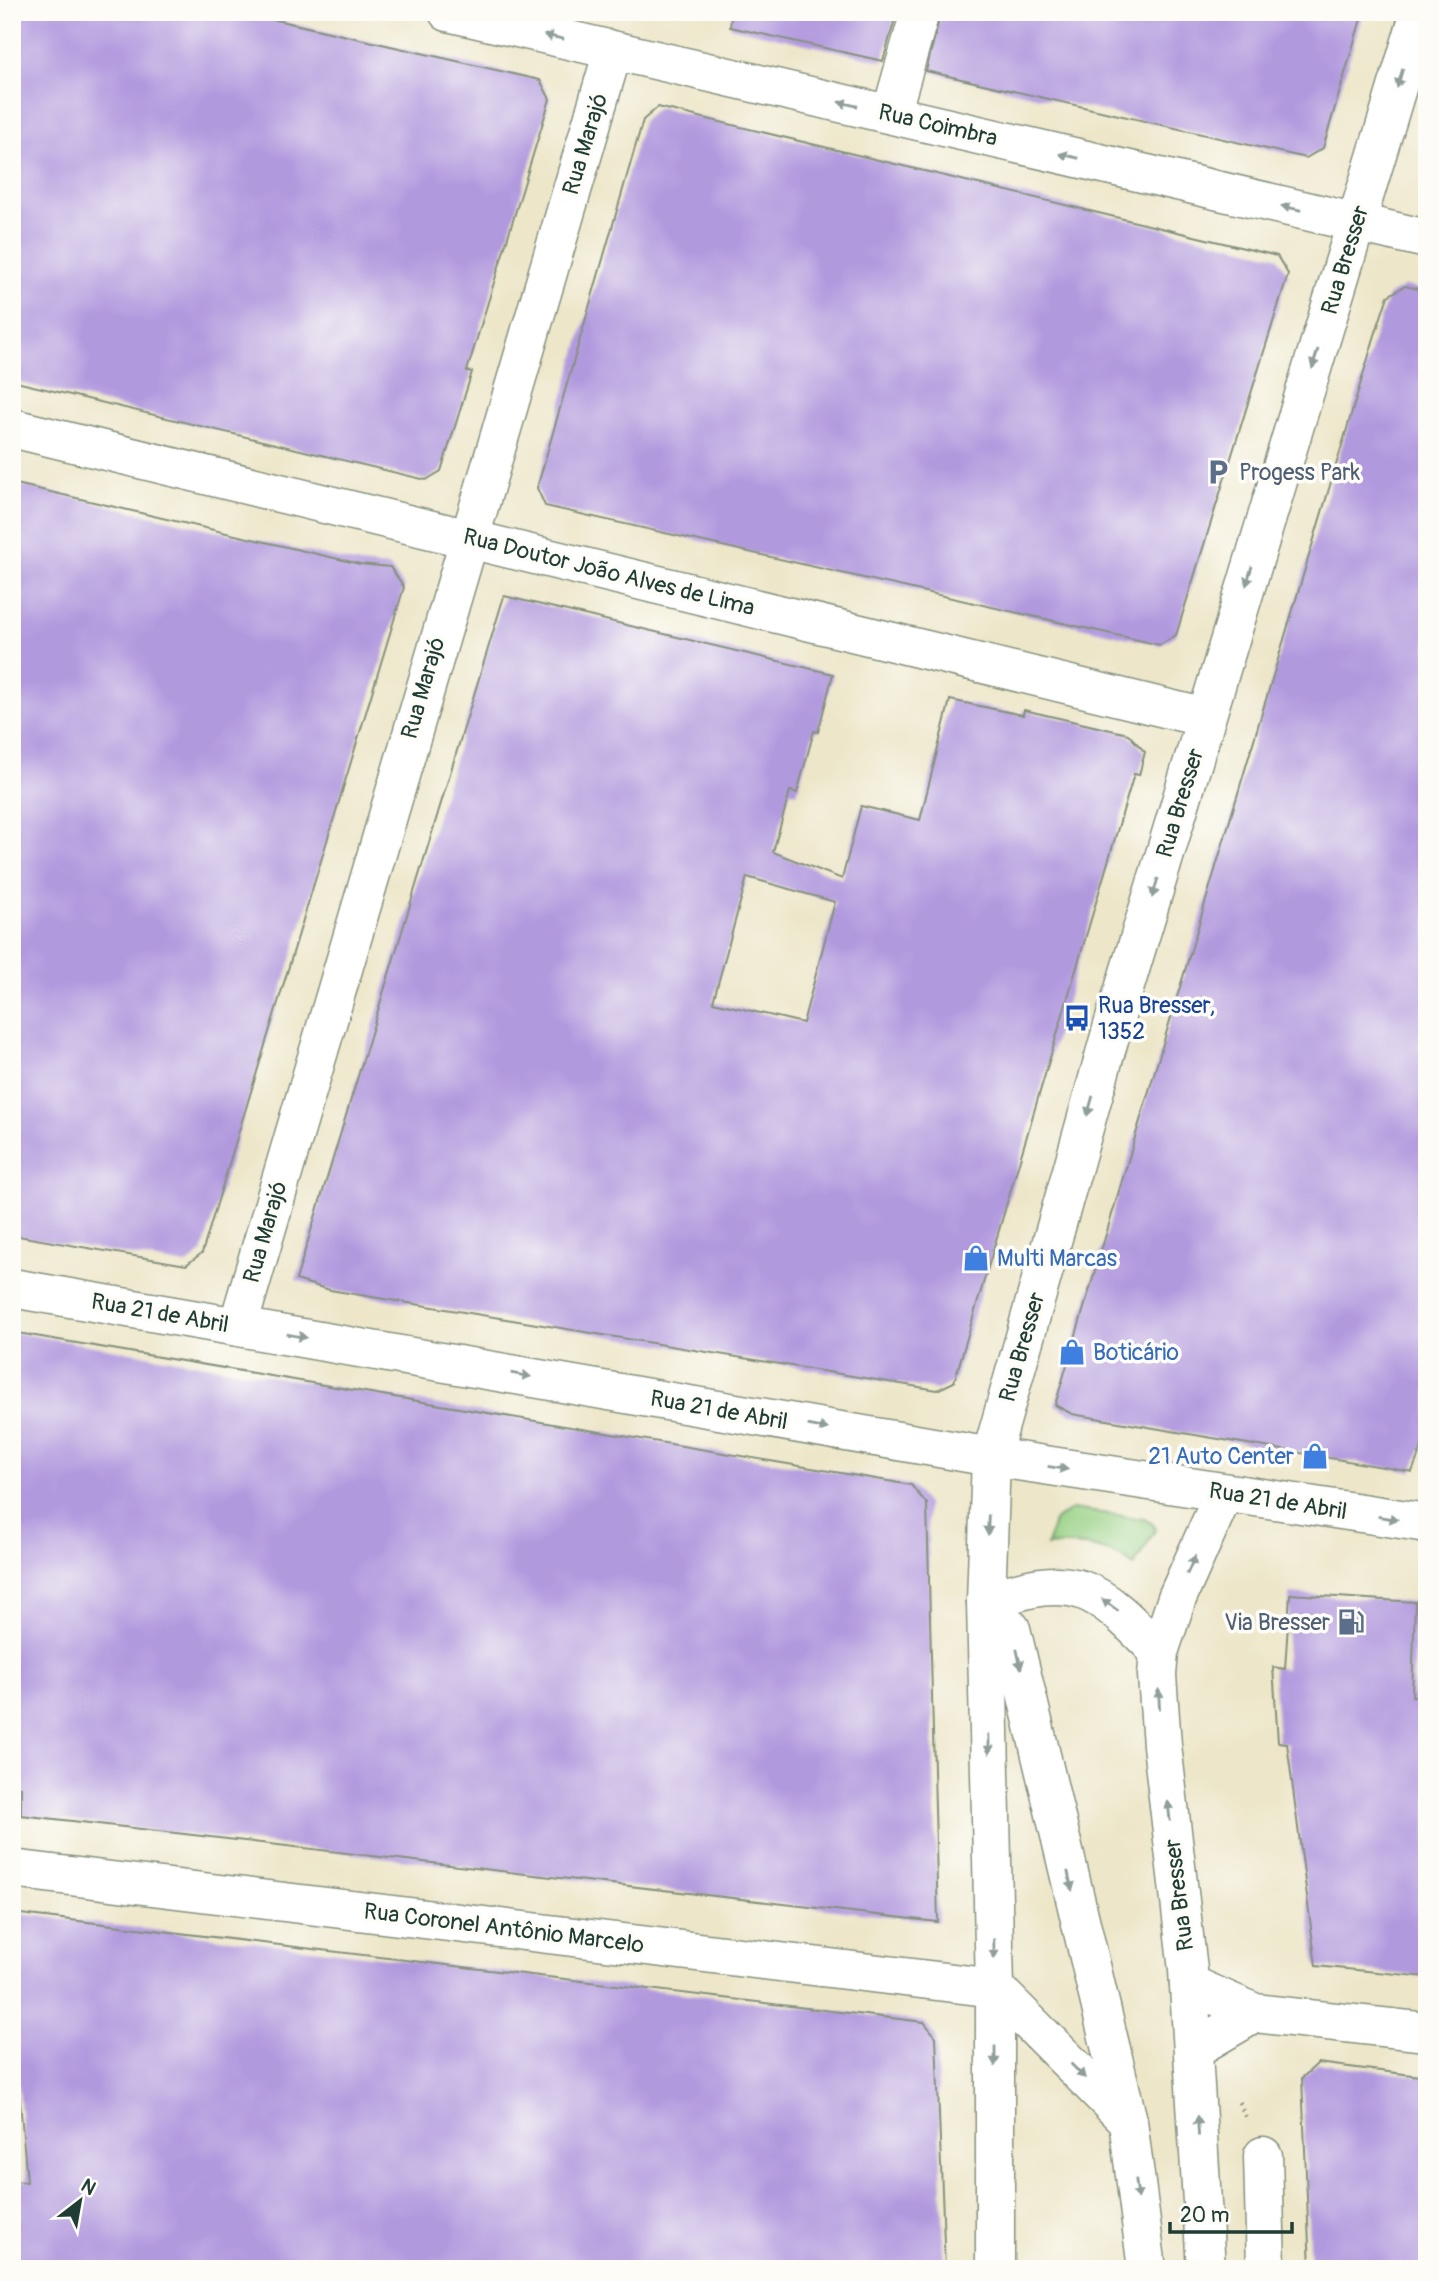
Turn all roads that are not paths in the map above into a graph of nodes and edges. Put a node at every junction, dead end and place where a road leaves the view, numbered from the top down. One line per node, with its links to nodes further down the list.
1 (448, 12): 4 (street, Rua Coimbra, one-way to 1)
2 (920, 12): 5 (street)
3 (1420, 12): 6 (street, Rua Bresser, one-way to 6)
4 (612, 51): 5 (street, Rua Coimbra, one-way to 4); 9 (street, Rua Marajó)
5 (891, 114): 6 (street, Rua Coimbra, one-way to 5)
6 (1357, 223): 7 (street, Rua Coimbra); 10 (street, Rua Bresser, one-way to 10)
7 (1427, 239)
8 (12, 428): 9 (street, Rua Doutor João Alves de Lima)
9 (467, 537): 10 (street, Rua Doutor João Alves de Lima); 12 (street, Rua Marajó)
10 (1206, 718): 13 (street, Rua Bresser, one-way to 13)
11 (12, 1287): 12 (street, Rua 21 de Abril)
12 (238, 1326): 13 (street, Rua 21 de Abril, one-way to 13)
13 (991, 1457): 14 (street, Rua 21 de Abril, one-way to 14); 16 (street, Rua Bresser, one-way to 16)
14 (1224, 1493): 15 (street, Rua 21 de Abril, one-way to 15); 17 (street, Rua Bresser, one-way to 14)
15 (1427, 1524)
16 (986, 1602): 17 (street, one-way to 16); 20 (street, Rua Bresser, one-way to 20); 24 (street, one-way to 24)
17 (1159, 1652): 19 (street, Rua Bresser, one-way to 17)
18 (12, 1869): 20 (street, Rua Coronel Antônio Marcelo)
19 (1189, 1984): 21 (street); 23 (street, Rua Bresser)
20 (995, 1988): 24 (street, one-way to 24); 26 (street, Rua Bresser, one-way to 26)
21 (1255, 2012): 22 (street); 23 (street)
22 (1427, 2032)
23 (1194, 2049): 28 (street, Rua Bresser, one-way to 23)
24 (1128, 2121): 27 (street, one-way to 27)
25 (1263, 2156): 29 (street)
26 (995, 2269)
27 (1147, 2269)
28 (1206, 2269)
29 (1266, 2269)

